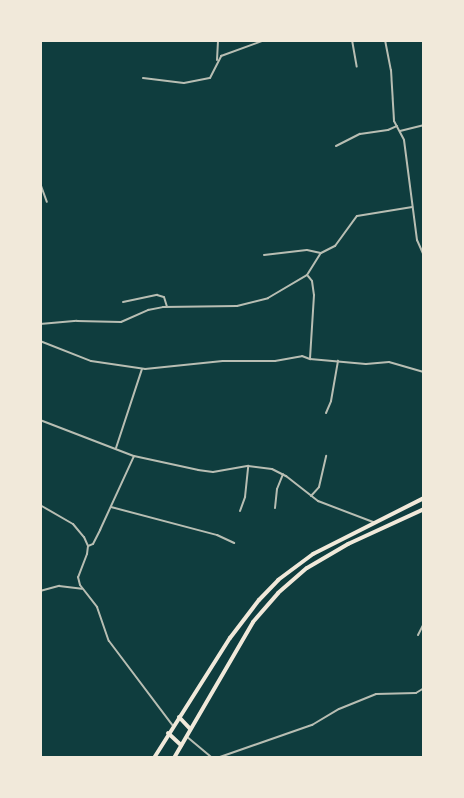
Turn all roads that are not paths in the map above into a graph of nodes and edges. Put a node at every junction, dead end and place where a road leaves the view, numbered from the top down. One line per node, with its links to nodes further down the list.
1 (218, 40): 5 (street)
2 (265, 40): 5 (street)
3 (352, 40): 6 (street)
4 (385, 40): 9 (street)
5 (217, 60): 7 (street)
6 (357, 67)
7 (143, 78)
8 (423, 125): 10 (street)
9 (397, 126): 10 (street); 11 (street)
10 (400, 131): 14 (street)
11 (336, 146)
12 (40, 183): 13 (street)
13 (47, 202)
14 (412, 207): 15 (street); 17 (street)
15 (321, 253): 16 (street); 18 (street)
16 (264, 255)
17 (423, 256)
18 (308, 275): 20 (street); 23 (street)
19 (123, 302): 20 (street)
20 (167, 307): 21 (street)
21 (40, 324)
22 (40, 341): 25 (street)
23 (310, 359): 24 (street); 25 (street)
24 (338, 361): 26 (street); 27 (street)
25 (142, 369): 29 (street)
26 (423, 372)
27 (326, 413)
28 (40, 420): 29 (street)
29 (116, 448): 30 (street)
30 (134, 456): 32 (street); 37 (street)
31 (326, 456): 34 (street)
32 (248, 466): 33 (street); 40 (street)
33 (283, 474): 34 (street); 38 (street)
34 (311, 496): 41 (street)
35 (423, 498): 41 (main road)
36 (40, 505): 43 (street)
37 (111, 507): 42 (street); 43 (street)
38 (275, 508)
39 (423, 508): 51 (main road)
40 (240, 511)
41 (373, 522): 49 (main road)
42 (234, 543)
43 (88, 546): 44 (street)
44 (82, 589): 45 (street); 50 (street)
45 (40, 591)
46 (423, 623): 47 (street)
47 (418, 635)
48 (423, 688): 58 (street)
49 (179, 717): 50 (main road); 51 (main road)
50 (173, 726): 52 (main road)
51 (190, 729): 53 (main road)
52 (168, 733): 54 (main road); 55 (main road)
53 (186, 736): 54 (main road); 57 (street)
54 (181, 745): 56 (main road)
55 (154, 758)
56 (174, 758)
57 (212, 758)
58 (217, 758)

